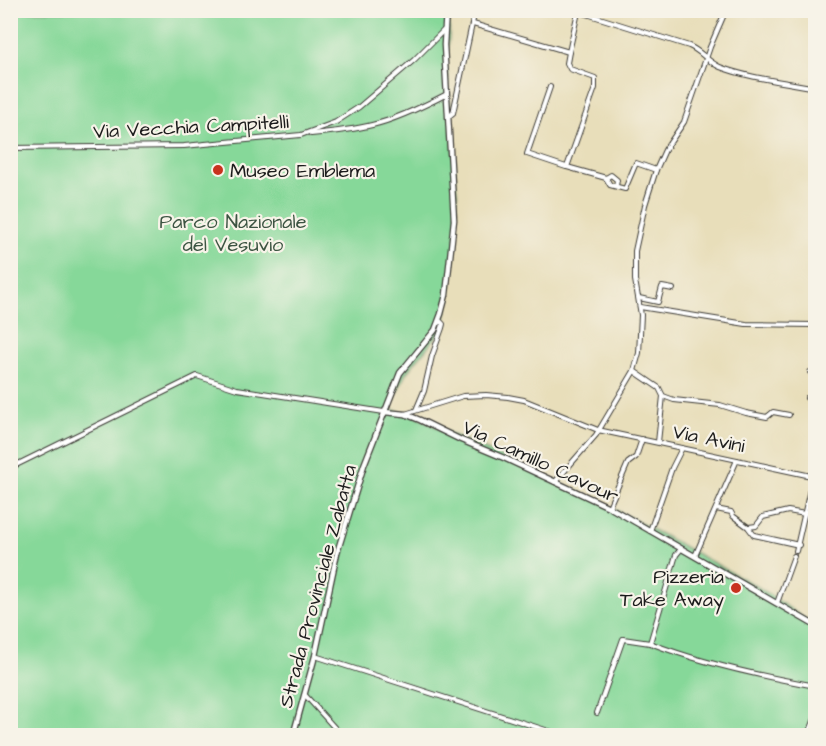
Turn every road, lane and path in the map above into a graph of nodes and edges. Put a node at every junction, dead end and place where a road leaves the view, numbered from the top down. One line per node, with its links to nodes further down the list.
1 (446, 10): 6 (street, Strada Provinciale Zabatta)
2 (475, 10): 5 (street)
3 (726, 10): 8 (street)
4 (576, 11): 7 (street); 8 (street)
5 (473, 24): 7 (street); 12 (street)
6 (444, 30): 11 (street, Strada Provinciale Zabatta); 13 (street, Via Vecchia Campitelli)
7 (569, 52): 17 (street)
8 (706, 58): 10 (street); 16 (street)
9 (550, 87): 15 (street)
10 (816, 88)
11 (447, 94): 12 (street, Strada Provinciale Zabatta); 13 (street)
12 (448, 117): 22 (street, Strada Provinciale Zabatta)
13 (301, 135): 14 (street, Via Vecchia Campitelli)
14 (10, 148)
15 (566, 167)
16 (656, 170): 18 (street); 20 (street)
17 (606, 178): 18 (street); 18 (street)
18 (616, 186)
19 (673, 289): 20 (street)
20 (639, 298): 21 (street)
21 (640, 307): 23 (street); 24 (street)
22 (439, 320): 30 (street); 31 (street, Strada Provinciale Zabatta)
23 (816, 325)
24 (634, 371): 27 (street); 34 (street)
25 (810, 372): 26 (street)
26 (816, 374)
27 (663, 396): 33 (street); 36 (street)
28 (807, 398): 29 (street)
29 (816, 400)
30 (416, 411): 32 (street, Via Avini); 34 (street, Via Avini)
31 (384, 412): 32 (street, Via Camillo Cavour); 40 (street); 56 (street, Strada Provinciale Zabatta)
32 (405, 414): 42 (street, Via Camillo Cavour)
33 (789, 414)
34 (598, 430): 35 (street, Via Avini); 42 (street)
35 (642, 439): 36 (street, Via Avini); 43 (street)
36 (658, 442): 37 (street, Via Avini)
37 (682, 448): 38 (street, Via Avini); 47 (street)
38 (737, 460): 41 (street, Via Avini); 44 (street)
39 (816, 463): 41 (street)
40 (10, 468)
41 (814, 477): 45 (street)
42 (555, 482): 43 (street, Via Camillo Cavour)
43 (609, 507): 47 (street, Via Camillo Cavour)
44 (716, 509): 46 (street); 51 (street)
45 (805, 514): 46 (street); 48 (street)
46 (748, 527): 48 (street)
47 (650, 532): 49 (street, Via Camillo Cavour)
48 (799, 545): 50 (street)
49 (681, 549): 51 (street, Via Camillo Cavour); 55 (street)
50 (796, 551)
51 (695, 556): 53 (street, Via Camillo Cavour)
52 (794, 556): 53 (street)
53 (777, 603): 54 (street, Via Camillo Cavour)
54 (816, 626)
55 (650, 643): 57 (street); 59 (street)
56 (315, 656): 58 (street, Strada Provinciale Zabatta); 61 (street)
57 (816, 686)
58 (305, 695): 62 (street, Strada Provinciale Zabatta); 63 (street)
59 (597, 713)
60 (816, 716): 64 (street)
61 (558, 734)
62 (293, 735)
63 (342, 735)
64 (808, 735)

